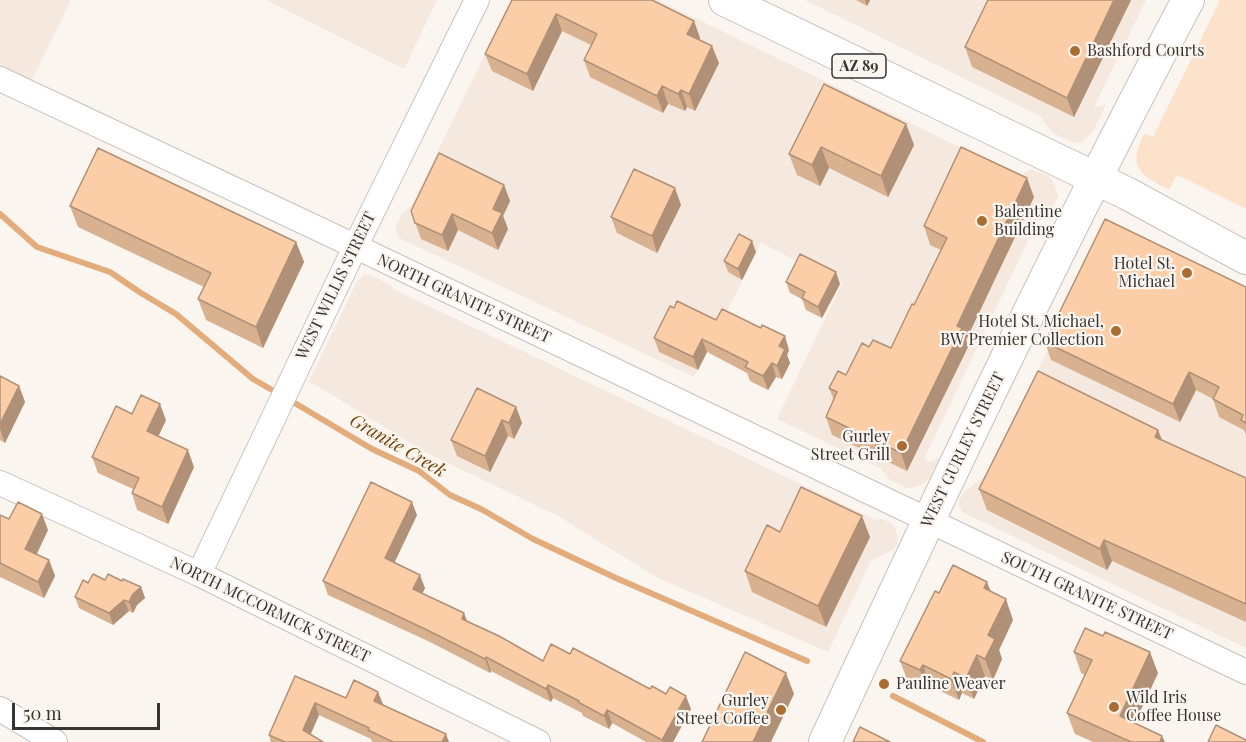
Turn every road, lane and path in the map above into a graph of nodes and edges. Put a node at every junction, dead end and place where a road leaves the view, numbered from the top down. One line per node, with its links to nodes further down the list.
1 (477, 0): 6 (street, WEST WILLIS STREET)
2 (725, 0): 5 (main road, AZ 89)
3 (1188, 0): 5 (main road, WEST GURLEY STREET)
4 (0, 79): 6 (street, NORTH GRANITE STREET)
5 (1095, 179): 7 (main road, AZ 89); 9 (main road, WEST GURLEY STREET)
6 (355, 247): 9 (street, NORTH GRANITE STREET); 10 (street, WEST WILLIS STREET)
7 (1246, 258)
8 (0, 483): 10 (street, NORTH MCCORMICK STREET)
9 (928, 521): 11 (street, SOUTH GRANITE STREET); 15 (main road, WEST GURLEY STREET)
10 (199, 574): 14 (street, NORTH MCCORMICK STREET)
11 (1246, 672)
12 (0, 709): 13 (street)
13 (56, 742)
14 (538, 742)
15 (825, 742)

